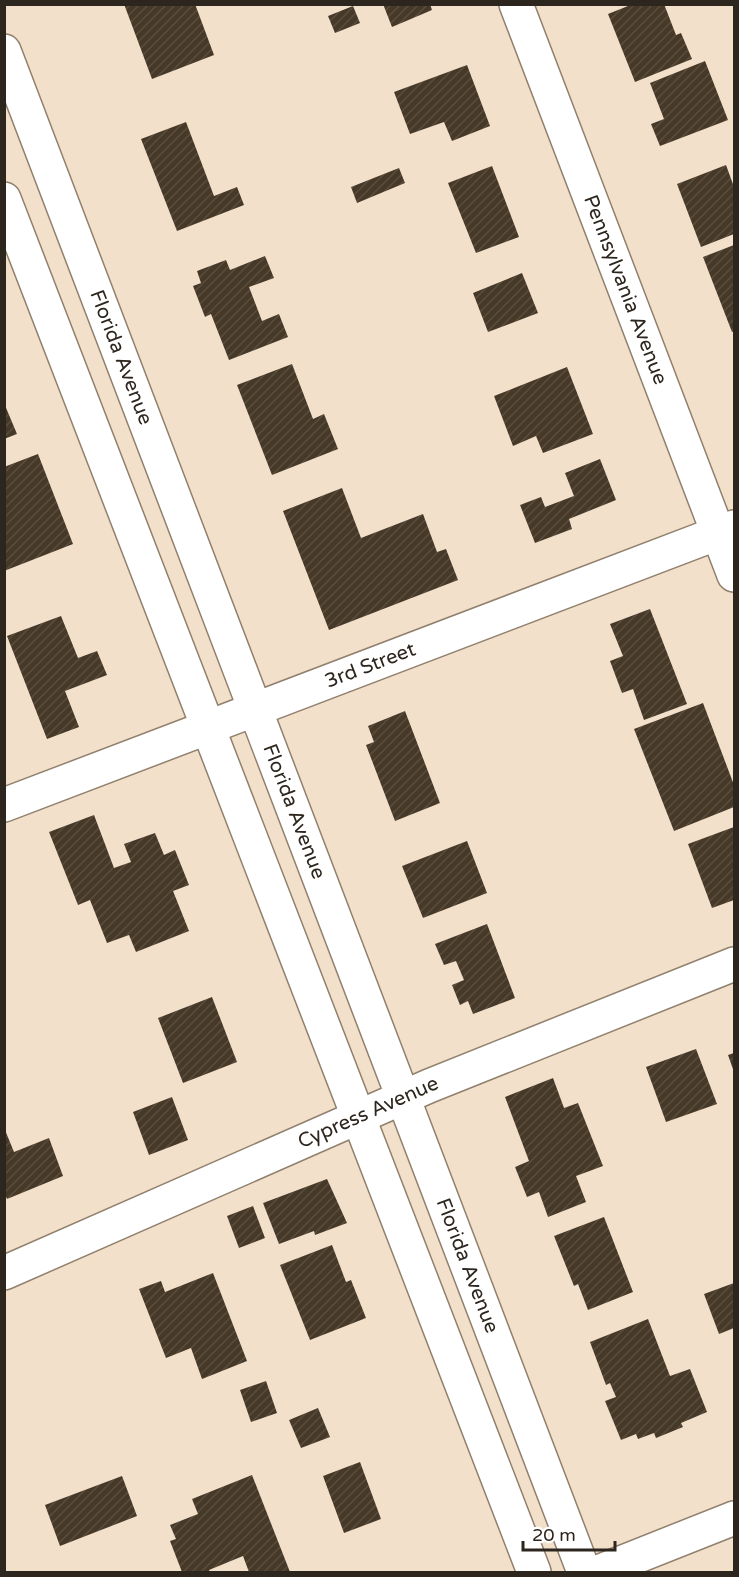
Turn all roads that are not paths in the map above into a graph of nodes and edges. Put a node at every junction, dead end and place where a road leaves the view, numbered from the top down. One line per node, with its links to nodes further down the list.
1 (516, 4): 4 (main road, Pennsylvania Avenue)
2 (4, 51): 6 (main road, Florida Avenue)
3 (4, 200): 7 (main road)
4 (727, 530): 5 (main road, Pennsylvania Avenue); 6 (main road, 3rd Street)
5 (735, 575)
6 (254, 708): 7 (main road, 3rd Street); 10 (main road, Florida Avenue)
7 (207, 726): 8 (main road, 3rd Street); 11 (main road)
8 (4, 805)
9 (735, 964): 10 (main road, Cypress Avenue)
10 (402, 1099): 11 (main road, Cypress Avenue); 15 (main road, Florida Avenue)
11 (357, 1118): 12 (main road, Cypress Avenue); 14 (main road)
12 (4, 1273)
13 (735, 1518): 16 (main road)
14 (534, 1572)
15 (584, 1572)
16 (598, 1572)

